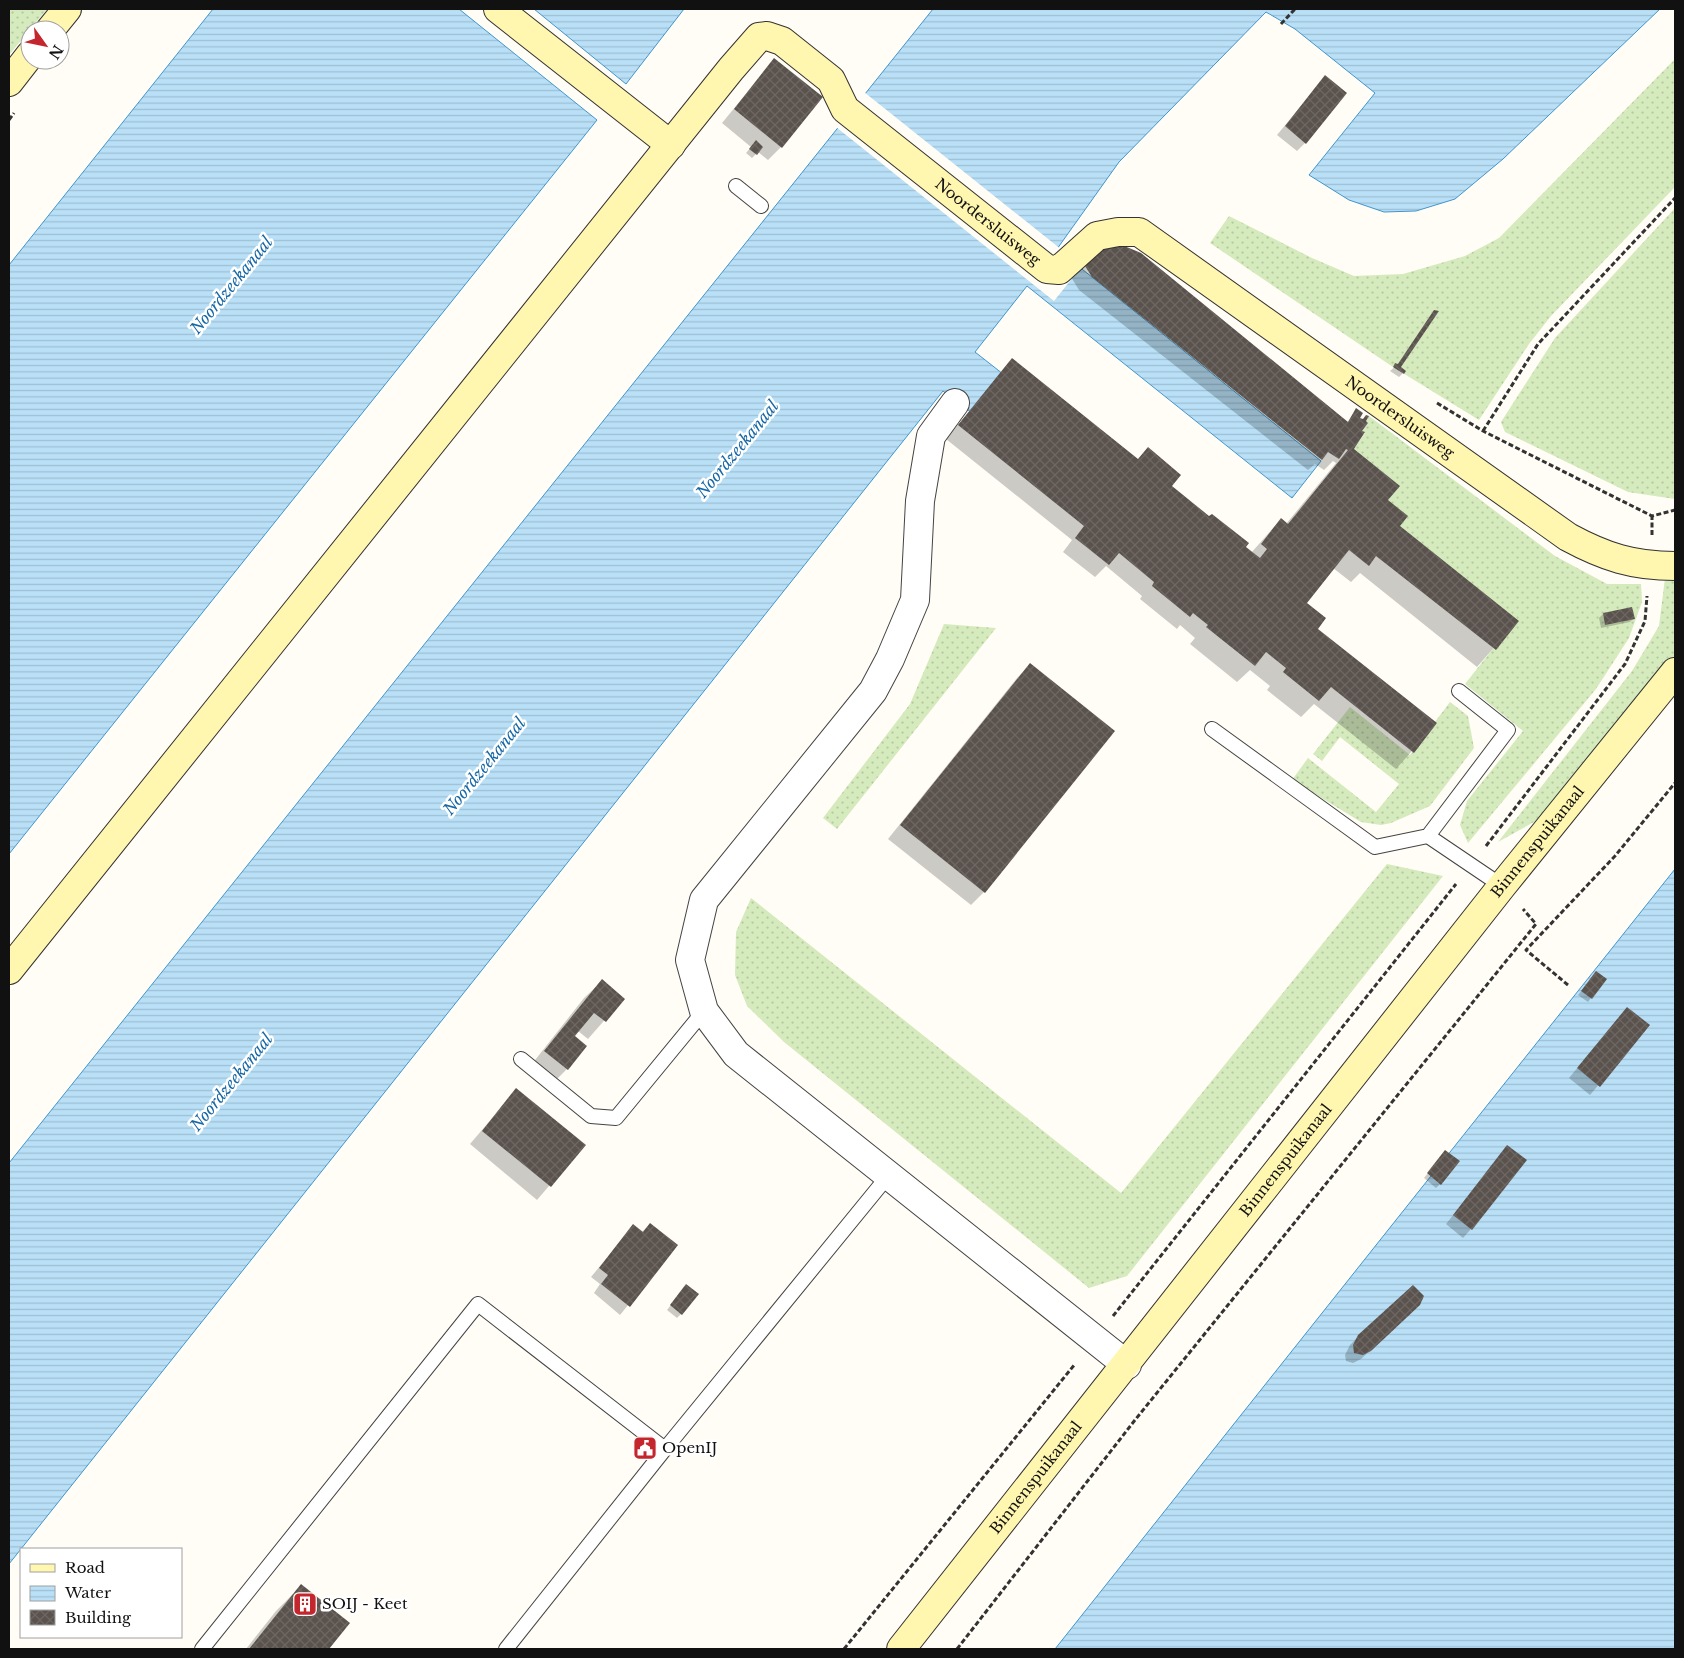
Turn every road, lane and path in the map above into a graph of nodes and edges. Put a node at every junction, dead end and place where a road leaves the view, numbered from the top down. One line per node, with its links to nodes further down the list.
1 (67, 9): 4 (street)
2 (498, 9): 8 (street)
3 (1294, 9): 5 (path)
4 (58, 20)
5 (1281, 24)
6 (20, 68): 7 (street)
7 (9, 82)
8 (671, 145): 17 (street, Noordersluisweg); 27 (street)
9 (736, 186): 11 (lane)
10 (1675, 198): 14 (path)
11 (761, 206)
12 (1434, 401): 14 (path)
13 (955, 403): 29 (street)
14 (1483, 431): 16 (path)
15 (1675, 510): 16 (path)
16 (1652, 516): 17 (path)
17 (1663, 566): 23 (path)
18 (1675, 672): 24 (street, Binnenspuikanaal)
19 (1459, 691): 22 (lane)
20 (1212, 729): 22 (lane)
21 (1675, 783): 26 (path)
22 (1428, 836): 23 (lane)
23 (1470, 866): 24 (lane); 32 (path)
24 (1502, 886): 25 (path); 33 (street, Binnenspuikanaal)
25 (1519, 944): 26 (path); 39 (path)
26 (1526, 950): 28 (path)
27 (9, 970)
28 (1568, 984)
29 (704, 1012): 30 (lane); 31 (street)
30 (521, 1059)
31 (888, 1176): 32 (street); 34 (lane)
32 (1094, 1340): 33 (street); 37 (path)
33 (1126, 1365): 38 (street, Binnenspuikanaal)
34 (665, 1449): 35 (lane); 36 (lane)
35 (202, 1649)
36 (506, 1649)
37 (844, 1649)
38 (901, 1649)
39 (956, 1649)

